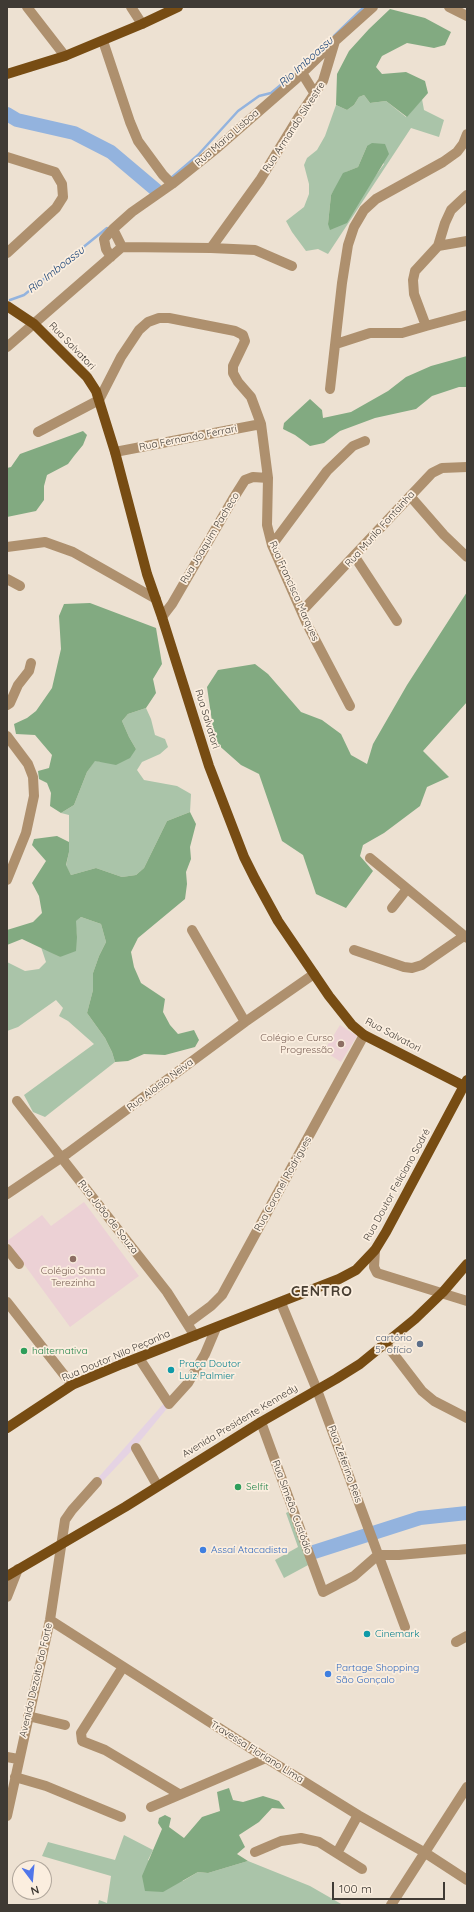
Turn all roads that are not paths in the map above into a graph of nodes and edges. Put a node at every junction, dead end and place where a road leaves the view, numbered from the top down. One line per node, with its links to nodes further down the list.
1 (27, 7): 10 (street)
2 (131, 7): 7 (street)
3 (178, 7): 7 (main road)
4 (373, 7): 9 (street)
5 (449, 7): 6 (street)
6 (467, 16)
7 (142, 24): 8 (main road)
8 (103, 41): 10 (main road); 16 (street)
9 (336, 41): 11 (street, Rua Maria Lisboa); 13 (street, Rua Armando Silvestre)
10 (65, 56): 12 (main road)
11 (302, 73): 13 (street); 16 (street, Rua Maria Lisboa)
12 (7, 74)
13 (315, 94): 22 (street, Rua Armando Silvestre)
14 (467, 134): 30 (street)
15 (7, 157): 23 (street)
16 (167, 180): 18 (street, Rua Maria Lisboa)
17 (467, 196): 20 (street)
18 (113, 229): 21 (street); 24 (street, Rua Maria Lisboa)
19 (467, 241): 20 (street)
20 (438, 246): 29 (street)
21 (122, 247): 22 (street); 24 (street)
22 (211, 248): 25 (street)
23 (7, 253)
24 (111, 256): 28 (street)
25 (292, 266)
26 (7, 306): 28 (main road, Rua Salvatori)
27 (467, 315): 29 (street)
28 (34, 324): 31 (street); 33 (main road, Rua Salvatori)
29 (426, 326): 30 (street)
30 (336, 344): 32 (street)
31 (7, 347)
32 (330, 389)
33 (100, 400): 34 (street, Rua Francisca Marques); 35 (street); 37 (main road, Rua Salvatori)
34 (261, 424): 37 (street, Rua Fernando Ferrari); 39 (street, Rua Francisca Marques)
35 (38, 432)
36 (365, 441): 41 (street)
37 (115, 452): 47 (main road, Rua Salvatori)
38 (467, 467): 40 (street, Rua Murilo Fontainha)
39 (268, 478): 41 (street, Rua Francisca Marques); 49 (street, Rua Joaquim Pacheco)
40 (410, 496): 43 (street, Rua Murilo Fontainha); 44 (street)
41 (272, 545): 48 (street, Rua Francisca Marques)
42 (7, 547): 47 (street)
43 (355, 557): 48 (street, Rua Murilo Fontainha); 50 (street)
44 (467, 557)
45 (7, 579): 46 (street)
46 (20, 586)
47 (156, 599): 49 (main road, Rua Salvatori)
48 (302, 611): 53 (street, Rua Francisca Marques)
49 (162, 617): 62 (main road, Rua Salvatori)
50 (397, 621)
51 (32, 663): 52 (street)
52 (7, 705)
53 (350, 706)
54 (7, 736): 56 (street)
55 (370, 858): 57 (street)
56 (7, 880)
57 (407, 889): 58 (street); 60 (street)
58 (392, 908)
59 (192, 930): 63 (street)
60 (466, 937): 61 (street)
61 (354, 950)
62 (314, 974): 63 (street, Rua Aloisio Neiva); 64 (main road, Rua Salvatori)
63 (245, 1022): 67 (street, Rua Aloisio Neiva)
64 (364, 1034): 65 (main road, Rua Salvatori); 77 (street, Rua Coronel Rodrigues)
65 (465, 1083): 70 (main road, Rua Doutor Feliciano Sodré)
66 (17, 1100): 67 (street, Rua João de Souza)
67 (61, 1158): 68 (street, Rua Aloisio Neiva); 77 (street, Rua João de Souza)
68 (7, 1194)
69 (7, 1249): 71 (street)
70 (375, 1250): 73 (street); 76 (main road, Rua Doutor Feliciano Sodré)
71 (18, 1264)
72 (467, 1264): 73 (main road, Avenida Presidente Kennedy)
73 (443, 1292): 74 (street); 80 (main road, Avenida Presidente Kennedy)
74 (467, 1301)
75 (7, 1302): 82 (street)
76 (280, 1303): 78 (main road, Rua Doutor Feliciano Sodré); 83 (street, Rua Zeferino Reis)
77 (188, 1323): 79 (street, Rua João de Souza)
78 (216, 1328): 79 (main road, Rua Doutor Feliciano Sodré); 81 (street)
79 (195, 1336): 81 (main road, Rua Doutor Nilo Peçanha)
80 (386, 1344): 83 (main road, Avenida Presidente Kennedy); 84 (street)
81 (139, 1358): 82 (main road, Rua Doutor Nilo Peçanha)
82 (72, 1385): 86 (main road, Rua Doutor Nilo Peçanha)
83 (317, 1390): 85 (main road, Avenida Presidente Kennedy); 92 (street, Rua Zeferino Reis)
84 (467, 1418)
85 (261, 1422): 89 (main road, Avenida Presidente Kennedy); 92 (street, Rua Simeão Custódio)
86 (7, 1428)
87 (136, 1448): 89 (street)
88 (97, 1482): 90 (street, Avenida Dezoito do Forte)
89 (157, 1485): 90 (main road, Avenida Presidente Kennedy)
90 (62, 1543): 93 (main road, Avenida Presidente Kennedy); 96 (street, Avenida Dezoito do Forte)
91 (467, 1548): 92 (street)
92 (378, 1555): 97 (street, Rua Zeferino Reis)
93 (18, 1569): 94 (main road, Avenida Presidente Kennedy); 95 (street)
94 (7, 1576)
95 (7, 1597)
96 (50, 1620): 100 (street, Travessa Floriano Lima); 101 (street, Avenida Dezoito do Forte)
97 (405, 1627)
98 (467, 1636): 99 (street)
99 (456, 1642)
100 (123, 1668): 104 (street, Travessa Floriano Lima); 108 (street)
101 (28, 1716): 102 (street); 105 (street, Avenida Dezoito do Forte)
102 (65, 1725)
103 (7, 1757): 105 (street)
104 (266, 1758): 108 (street); 110 (street, Travessa Floriano Lima)
105 (18, 1759): 106 (street, Avenida Dezoito do Forte)
106 (15, 1777): 111 (street, Avenida Dezoito do Forte); 112 (street)
107 (467, 1787): 114 (street)
108 (179, 1794): 109 (street)
109 (151, 1807)
110 (358, 1815): 114 (street, Travessa Floriano Lima); 115 (street)
111 (7, 1816)
112 (122, 1817)
113 (255, 1852): 115 (street)
114 (424, 1852): 117 (street, Travessa Floriano Lima); 118 (street)
115 (336, 1853): 116 (street)
116 (362, 1869)
117 (467, 1880)
118 (391, 1905)

